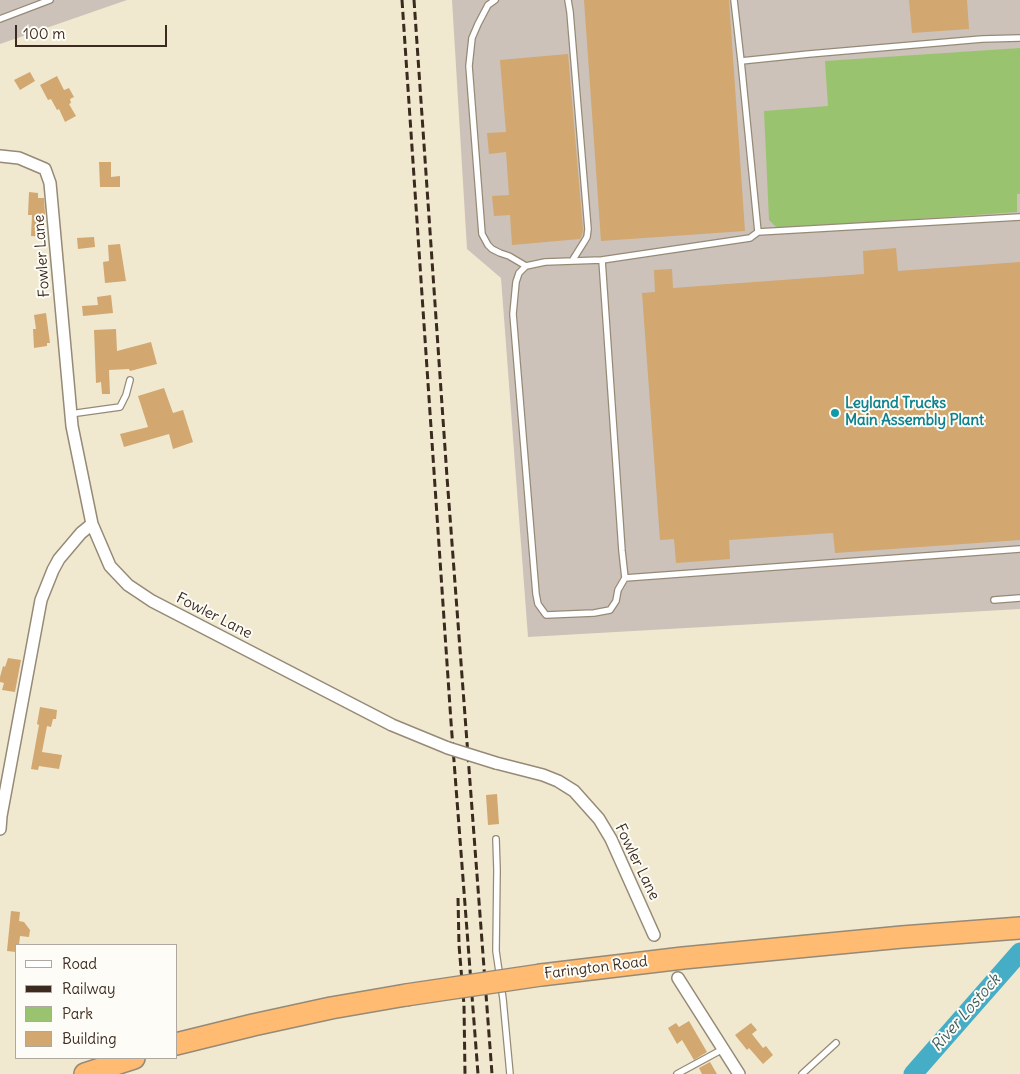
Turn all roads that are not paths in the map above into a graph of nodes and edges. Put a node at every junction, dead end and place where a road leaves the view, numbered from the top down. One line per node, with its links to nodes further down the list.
1 (50, 0): 5 (lane)
2 (495, 0): 13 (lane)
3 (568, 0): 12 (lane)
4 (734, 0): 7 (lane)
5 (0, 19)
6 (1020, 38): 7 (lane)
7 (741, 61): 10 (lane)
8 (0, 156): 15 (street, Fowler Lane)
9 (1020, 217): 10 (lane)
10 (758, 232): 11 (lane)
11 (602, 260): 12 (lane); 18 (lane)
12 (572, 261): 13 (lane)
13 (526, 266): 18 (lane)
14 (130, 380): 15 (lane)
15 (70, 414): 16 (street, Fowler Lane)
16 (92, 524): 21 (street); 24 (street, Fowler Lane, bridge)
17 (1020, 549): 18 (lane)
18 (625, 578)
19 (1020, 598): 20 (lane)
20 (994, 600)
21 (0, 829)
22 (496, 838): 31 (lane)
23 (1014, 928): 25 (highway, Farington Road)
24 (654, 935)
25 (680, 968): 27 (highway, Farington Road, bridge); 28 (street)
26 (836, 1043): 34 (lane)
27 (178, 1044)
28 (723, 1049): 32 (lane); 33 (street)
29 (131, 1059): 30 (highway)
30 (85, 1074)
31 (510, 1074)
32 (677, 1074)
33 (739, 1074)
34 (802, 1074)

